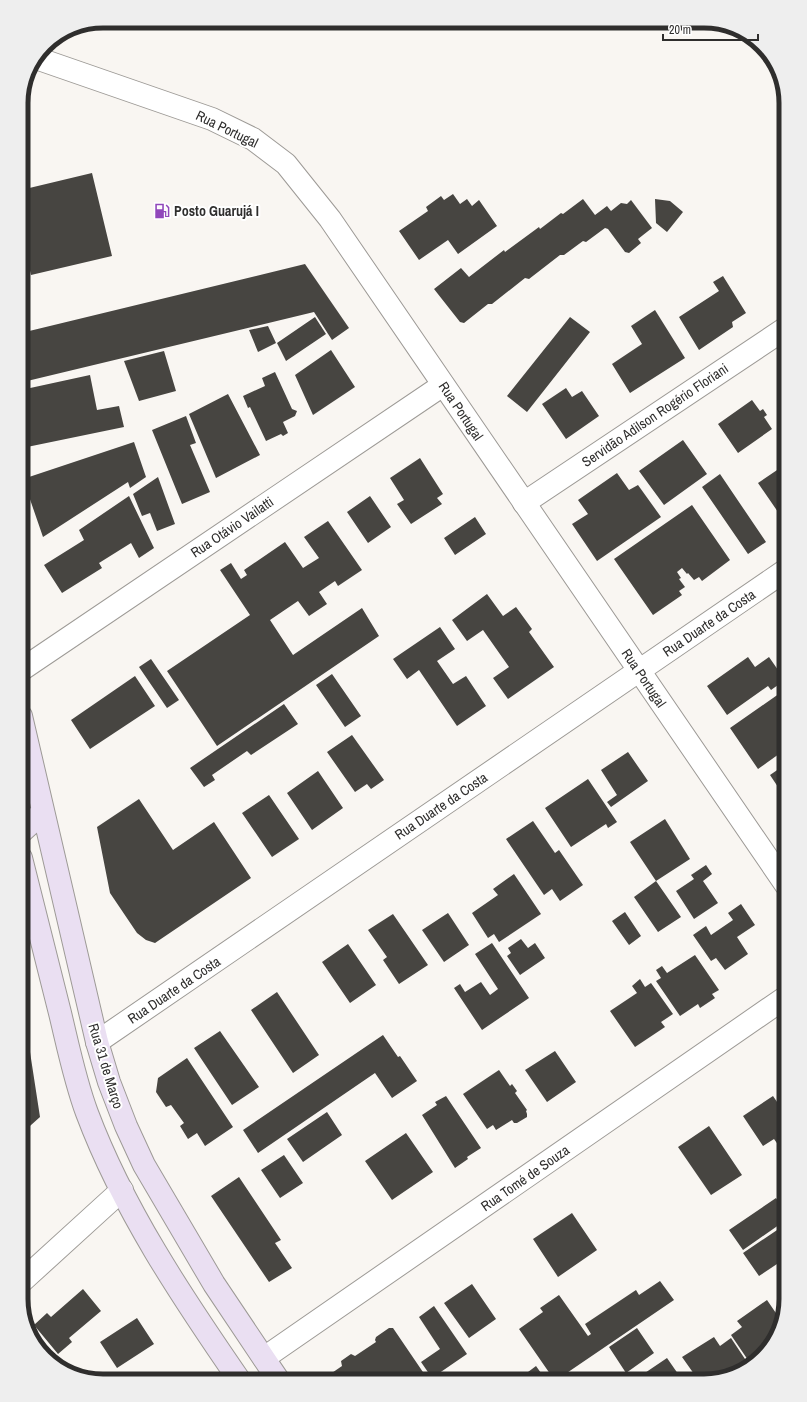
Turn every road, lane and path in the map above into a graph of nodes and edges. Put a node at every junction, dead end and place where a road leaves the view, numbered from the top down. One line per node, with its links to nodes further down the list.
1 (42, 60): 3 (street, Rua Portugal)
2 (779, 333): 4 (street, Servidão Adilson Rogério Floriani)
3 (443, 385): 4 (street, Rua Portugal); 6 (street, Rua Otávio Vailatti)
4 (524, 503): 7 (street, Rua Portugal)
5 (779, 575): 7 (street, Rua Duarte da Costa)
6 (28, 665)
7 (639, 671): 11 (street, Rua Portugal); 14 (street, Rua Duarte da Costa)
8 (28, 748): 9 (main road, Rua 31 de Março)
9 (42, 812): 10 (main road); 14 (main road, Rua 31 de Março)
10 (28, 825)
11 (779, 876)
12 (28, 886): 15 (main road)
13 (779, 1002): 17 (street, Rua Tomé de Souza)
14 (97, 1042): 17 (main road, Rua 31 de Março)
15 (122, 1190): 16 (street); 18 (main road)
16 (28, 1276)
17 (264, 1358): 19 (main road, Rua 31 de Março)
18 (235, 1374)
19 (274, 1374)

